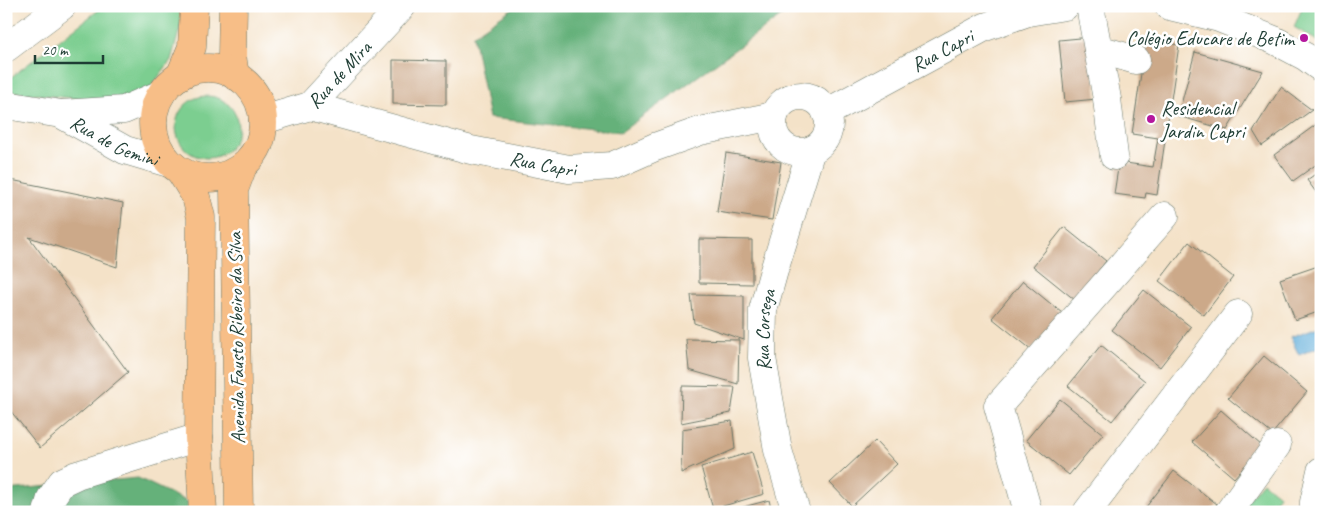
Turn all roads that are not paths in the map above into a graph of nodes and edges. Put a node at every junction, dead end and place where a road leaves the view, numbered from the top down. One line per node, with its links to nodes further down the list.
1 (62, 6): 8 (street)
2 (194, 6): 13 (main road)
3 (233, 6): 12 (main road)
4 (402, 6): 15 (street, Rua de Mira)
5 (1065, 6): 16 (street, Rua Capri)
6 (1090, 6): 9 (street)
7 (1169, 6): 11 (street)
8 (6, 48)
9 (1098, 49): 10 (street); 21 (street)
10 (1136, 60)
11 (1321, 68)
12 (236, 76): 13 (main road, Avenida Fausto Ribeiro da Silva); 19 (main road, Avenida Fausto Ribeiro da Silva)
13 (170, 85): 17 (street, Rua de Gemini); 23 (main road, Avenida Fausto Ribeiro da Silva)
14 (7, 104): 17 (street, Rua de Gemini)
15 (310, 106): 18 (street, Rua Capri); 19 (street, Rua de Mira)
16 (826, 112): 18 (street); 20 (street)
17 (61, 114): 23 (street, Rua de Gemini)
18 (774, 116): 20 (street)
19 (263, 120): 22 (main road, Avenida Fausto Ribeiro da Silva)
20 (811, 150): 32 (street, Rua Corsega)
21 (1114, 156)
22 (243, 166): 23 (main road, Avenida Fausto Ribeiro da Silva); 31 (main road, Avenida Fausto Ribeiro da Silva)
23 (175, 167): 26 (main road, Avenida Fausto Ribeiro da Silva)
24 (1165, 216): 33 (street)
25 (1238, 314): 34 (street)
26 (198, 436): 29 (street); 30 (main road, Avenida Fausto Ribeiro da Silva)
27 (1277, 445): 35 (street)
28 (1321, 470): 36 (street)
29 (47, 512)
30 (203, 512)
31 (238, 512)
32 (796, 512)
33 (1028, 512)
34 (1087, 512)
35 (1229, 512)
36 (1314, 512)

